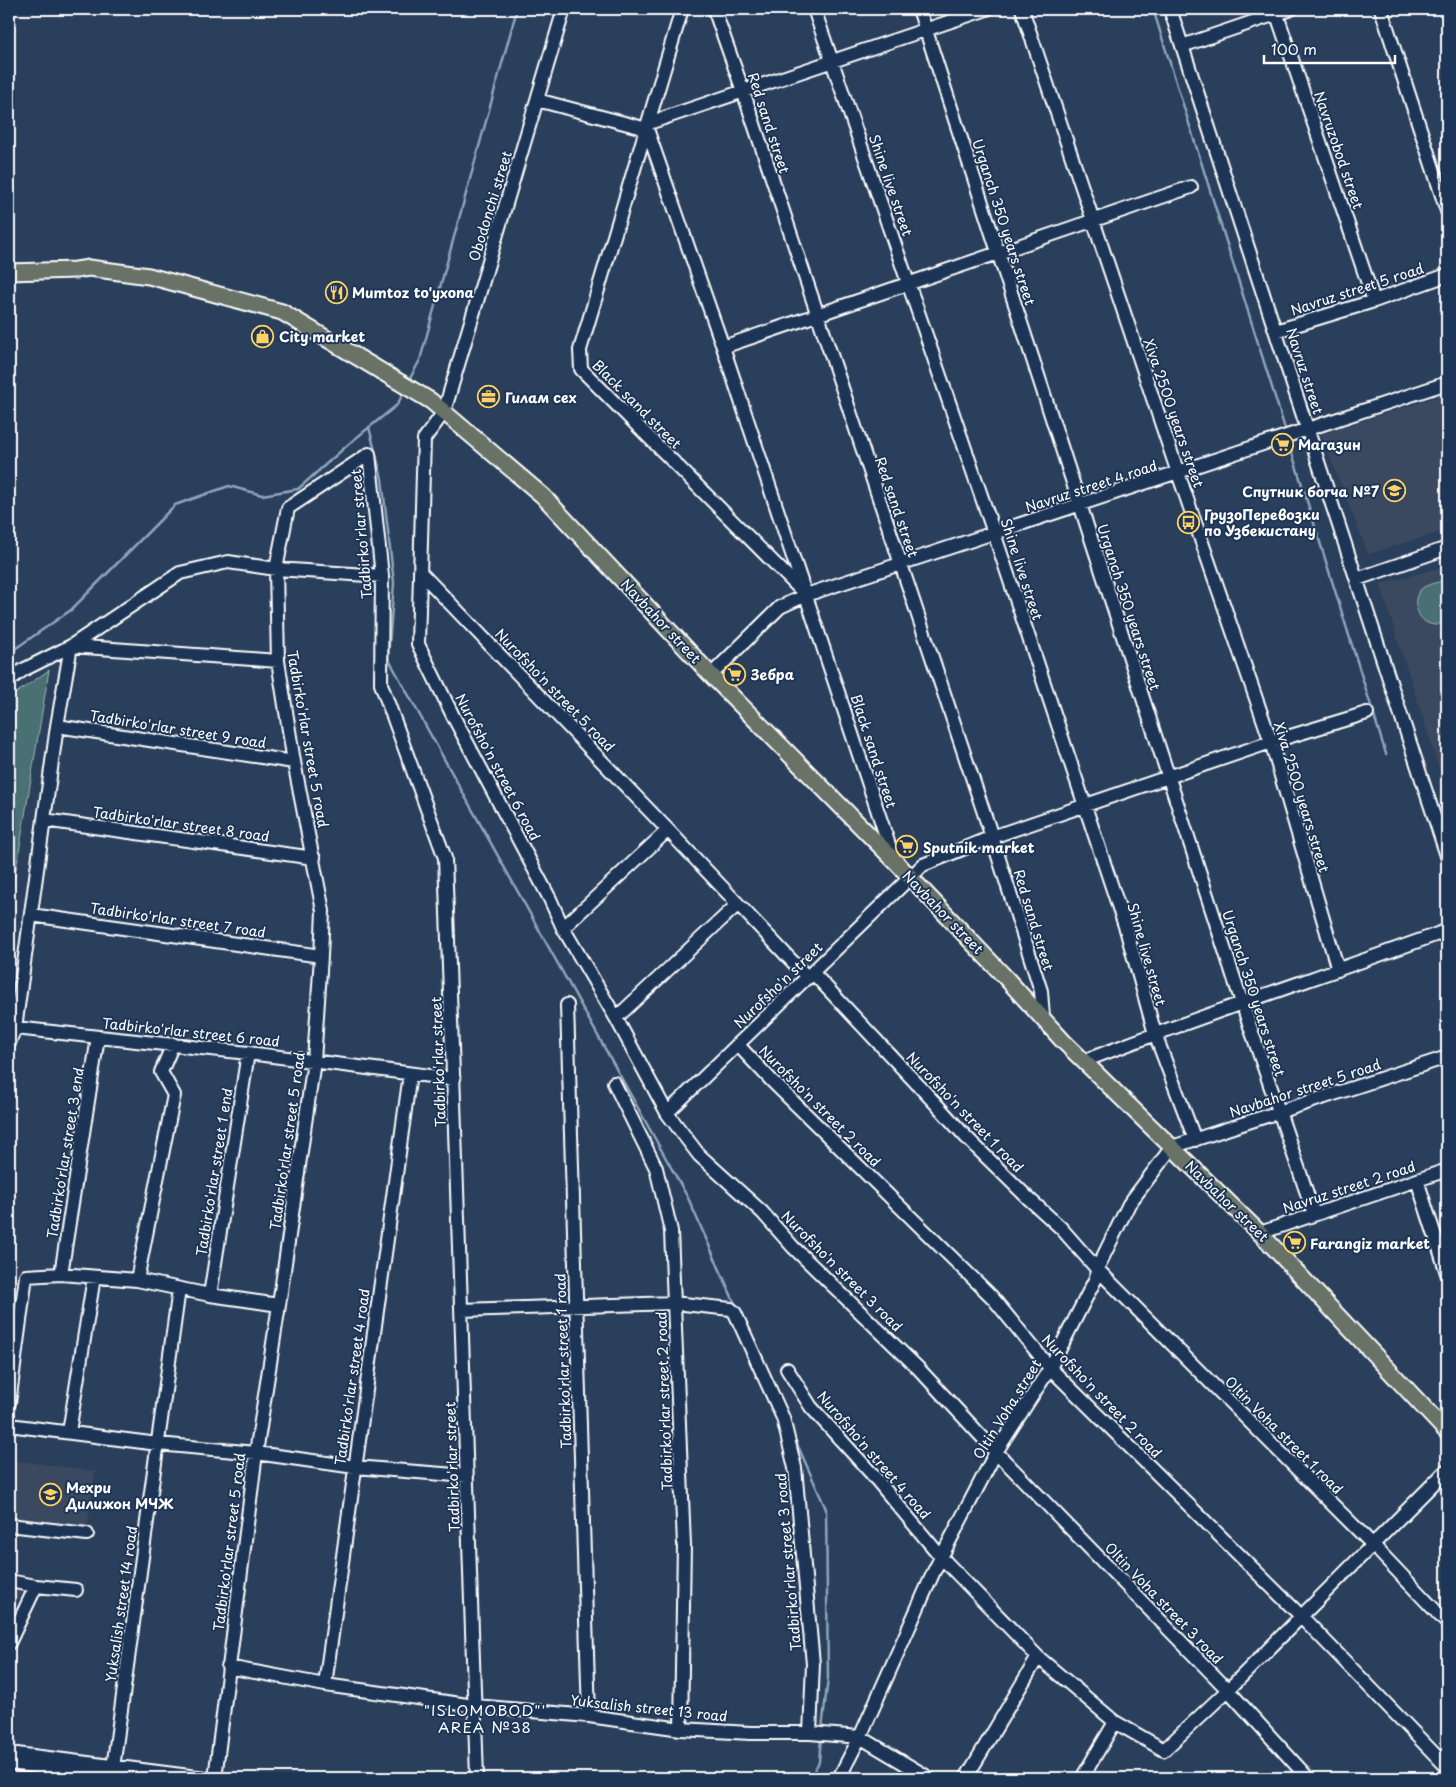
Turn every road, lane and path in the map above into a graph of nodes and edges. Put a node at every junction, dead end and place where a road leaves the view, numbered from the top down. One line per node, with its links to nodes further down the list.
1 (564, 9): 16 (street, Obodonchi street)
2 (682, 9): 17 (street, Black sand street)
3 (714, 9): 15 (street, Red sand street)
4 (814, 9): 14 (street, Shine live street)
5 (919, 9): 12 (street, Urganch 350 years street)
6 (987, 9): 12 (street)
7 (1022, 9): 20 (street, Xiva 2500 years street)
8 (1170, 9): 13 (street, Navruz street)
9 (1292, 9): 11 (street)
10 (1382, 9): 19 (street)
11 (1276, 11): 13 (street); 25 (street, Navruzobod street)
12 (926, 29): 14 (street); 21 (street, Urganch 350 years street)
13 (1182, 46): 27 (street, Navruz street)
14 (832, 61): 15 (street); 24 (street, Shine live street)
15 (743, 91): 17 (street); 26 (street, Red sand street)
16 (537, 100): 17 (street); 30 (street, Obodonchi street)
17 (648, 126): 28 (street, Black sand street); 42 (street, Black sand street)
18 (1191, 187): 20 (street)
19 (1447, 211)
20 (1094, 220): 21 (street); 32 (street, Xiva 2500 years street)
21 (998, 253): 24 (street); 33 (street, Urganch 350 years street)
22 (9, 272): 30 (main road, Navbahor street)
23 (1447, 275): 25 (street, Navruz street 5 road)
24 (909, 284): 26 (street); 35 (street, Shine live street)
25 (1374, 301): 27 (street, Navruz street 5 road)
26 (817, 315): 28 (street); 37 (street, Red sand street)
27 (1276, 330): 31 (street, Navruz street)
28 (723, 346): 42 (street, Black sand street)
29 (1447, 383): 31 (street, Navruz street 4 road)
30 (444, 412): 39 (street, Nurofsho'n street 6 road); 45 (main road, Navbahor street)
31 (1308, 430): 32 (street, Navruz street 4 road); 41 (street, Navruz street)
32 (1178, 473): 33 (street, Navruz street 4 road); 49 (street, Xiva 2500 years street)
33 (1080, 505): 35 (street, Navruz street 4 road); 51 (street, Urganch 350 years street)
34 (288, 508): 38 (street, Tadbirko'rlar street 5 road); 40 (street, Tadbirko'rlar street)
35 (994, 533): 37 (street, Navruz street 4 road); 52 (street, Shine live street)
36 (1447, 548): 41 (street)
37 (900, 564): 42 (street, Navruz street 4 road); 55 (street, Red sand street)
38 (276, 570): 40 (street); 43 (street); 44 (street, Tadbirko'rlar street 5 road)
39 (420, 572): 54 (street, Nurofsho'n street 5 road); 62 (street, Nurofsho'n street 6 road)
40 (382, 576): 82 (street, Tadbirko'rlar street)
41 (1357, 578): 56 (street, Navruz street)
42 (806, 595): 45 (street, Navruz street 4 road); 58 (street, Black sand street)
43 (71, 646): 44 (street); 46 (street); 48 (street)
44 (278, 660): 50 (street, Tadbirko'rlar street 5 road)
45 (711, 675): 58 (main road, Navbahor street)
46 (9, 680)
47 (1367, 713): 49 (street, Nurofsho'n street)
48 (57, 726): 50 (street, Tadbirko'rlar street 9 road); 53 (street)
49 (1271, 742): 51 (street, Nurofsho'n street); 65 (street, Xiva 2500 years street)
50 (294, 762): 57 (street, Tadbirko'rlar street 5 road)
51 (1168, 777): 52 (street, Nurofsho'n street); 67 (street, Urganch 350 years street)
52 (1085, 806): 55 (street, Nurofsho'n street); 72 (street, Shine live street)
53 (44, 820): 57 (street, Tadbirko'rlar street 8 road); 61 (street)
54 (668, 830): 60 (street, Nurofsho'n street 5 road); 62 (street)
55 (992, 837): 59 (street, Nurofsho'n street); 69 (street, Red sand street)
56 (1447, 856)
57 (314, 858): 64 (street, Tadbirko'rlar street 5 road)
58 (894, 860): 59 (main road, Navbahor street)
59 (910, 877): 66 (street, Nurofsho'n street); 69 (main road, Navbahor street)
60 (738, 904): 66 (street, Nurofsho'n street 5 road); 70 (street)
61 (31, 914): 64 (street, Tadbirko'rlar street 7 road); 71 (street)
62 (563, 928): 70 (street, Nurofsho'n street 6 road)
63 (1443, 932): 65 (street)
64 (321, 956): 79 (street, Tadbirko'rlar street 5 road)
65 (1338, 970): 67 (street)
66 (810, 975): 76 (street, Nurofsho'n street); 92 (street, Nurofsho'n street 1 road)
67 (1242, 1003): 72 (street); 85 (street, Urganch 350 years street)
68 (567, 1005): 101 (street, Tadbirko'rlar street 1 road)
69 (1043, 1017): 80 (main road, Navbahor street)
70 (616, 1018): 84 (street, Nurofsho'n street 6 road)
71 (15, 1028): 73 (street, Tadbirko'rlar street 6 road); 74 (street)
72 (1154, 1034): 80 (street); 86 (street, Shine live street)
73 (98, 1037): 75 (street, Tadbirko'rlar street 6 road); 94 (street, Tadbirko'rlar street 3 end)
74 (9, 1043)
75 (173, 1044): 77 (street, Tadbirko'rlar street 6 road); 96 (street)
76 (738, 1045): 84 (street, Nurofsho'n street); 103 (street, Nurofsho'n street 2 road)
77 (248, 1053): 79 (street, Tadbirko'rlar street 6 road); 98 (street, Tadbirko'rlar street 1 end)
78 (1447, 1057): 85 (street, Navbahor street 5 road)
79 (314, 1061): 81 (street, Tadbirko'rlar street 6 road); 100 (street, Tadbirko'rlar street 5 road)
80 (1084, 1061): 87 (main road, Navbahor street)
81 (410, 1074): 82 (street, Tadbirko'rlar street 6 road); 112 (street, Tadbirko'rlar street 4 road)
82 (454, 1079): 102 (street, Tadbirko'rlar street)
83 (614, 1083): 99 (street, Tadbirko'rlar street 2 road)
84 (667, 1113): 110 (street, Nurofsho'n street 3 road)
85 (1278, 1113): 86 (street, Navbahor street 5 road); 90 (street, Urganch 350 years street)
86 (1195, 1140): 87 (street, Navbahor street 5 road)
87 (1172, 1148): 91 (main road, Navbahor street); 92 (street, Oltin Voha street)
88 (1447, 1170): 89 (street, Navruz street 2 road)
89 (1417, 1180): 90 (street, Navruz street 2 road); 93 (street)
90 (1314, 1214): 91 (street, Navruz street 2 road)
91 (1260, 1232): 108 (main road, Navbahor street)
92 (1097, 1269): 103 (street, Oltin Voha street); 117 (street, Oltin Voha street 1 road)
93 (1447, 1273)
94 (60, 1274): 95 (street); 105 (street)
95 (94, 1277): 96 (street); 107 (street)
96 (137, 1280): 97 (street)
97 (179, 1289): 98 (street); 109 (street, Yuksalish street 14 road)
98 (210, 1295): 100 (street)
99 (674, 1303): 101 (street); 132 (street, Tadbirko'rlar street 2 road); 133 (street, Tadbirko'rlar street 3 road)
100 (279, 1305): 111 (street, Tadbirko'rlar street 5 road)
101 (577, 1306): 102 (street); 130 (street, Tadbirko'rlar street 1 road)
102 (461, 1310): 114 (street, Tadbirko'rlar street)
103 (1050, 1368): 110 (street, Oltin Voha street); 122 (street, Nurofsho'n street 2 road)
104 (788, 1370): 118 (street, Nurofsho'n street 4 road)
105 (9, 1403)
106 (9, 1425): 107 (street)
107 (69, 1432): 109 (street)
108 (1447, 1432)
109 (158, 1444): 111 (street); 138 (street, Yuksalish street 14 road)
110 (996, 1452): 118 (street, Oltin Voha street); 128 (street, Oltin Voha street 3 road)
111 (256, 1453): 112 (street); 126 (street, Tadbirko'rlar street 5 road)
112 (355, 1467): 114 (street); 127 (street, Tadbirko'rlar street 4 road)
113 (1447, 1470): 117 (street)
114 (467, 1476): 129 (street, Tadbirko'rlar street)
115 (9, 1525): 116 (street)
116 (87, 1534)
117 (1372, 1544): 122 (street); 123 (street, Oltin Voha street 1 road)
118 (942, 1558): 125 (street, Nurofsho'n street 4 road); 134 (street, Oltin Voha street)
119 (9, 1581): 120 (street)
120 (36, 1586): 121 (street); 124 (street)
121 (76, 1590)
122 (1301, 1616): 128 (street); 137 (street, Nurofsho'n street 2 road)
123 (1447, 1623)
124 (9, 1643)
125 (1038, 1657): 131 (street, Nurofsho'n street 4 road); 146 (street)
126 (228, 1667): 127 (street, Yuksalish street 13 road); 142 (street, Tadbirko'rlar street 5 road)
127 (325, 1685): 129 (street, Yuksalish street 13 road)
128 (1228, 1690): 131 (street, Nurofsho'n street 4 road); 148 (street, Oltin Voha street 3 road)
129 (475, 1706): 130 (street, Yuksalish street 13 road); 143 (street, Tadbirko'rlar street)
130 (589, 1716): 132 (street, Yuksalish street 13 road)
131 (1115, 1722): 147 (street)
132 (681, 1730): 133 (street, Yuksalish street 13 road)
133 (820, 1734): 134 (street, Yuksalish street 13 road)
134 (860, 1737): 144 (street, Oltin Voha street); 145 (street)
135 (9, 1753): 138 (street)
136 (9, 1763): 140 (street)
137 (1447, 1767)
138 (113, 1768): 139 (street)
139 (164, 1776): 141 (street)
140 (123, 1778)
141 (205, 1778)
142 (215, 1778)
143 (477, 1778)
144 (840, 1778)
145 (929, 1778)
146 (966, 1778)
147 (1082, 1778)
148 (1308, 1778)

